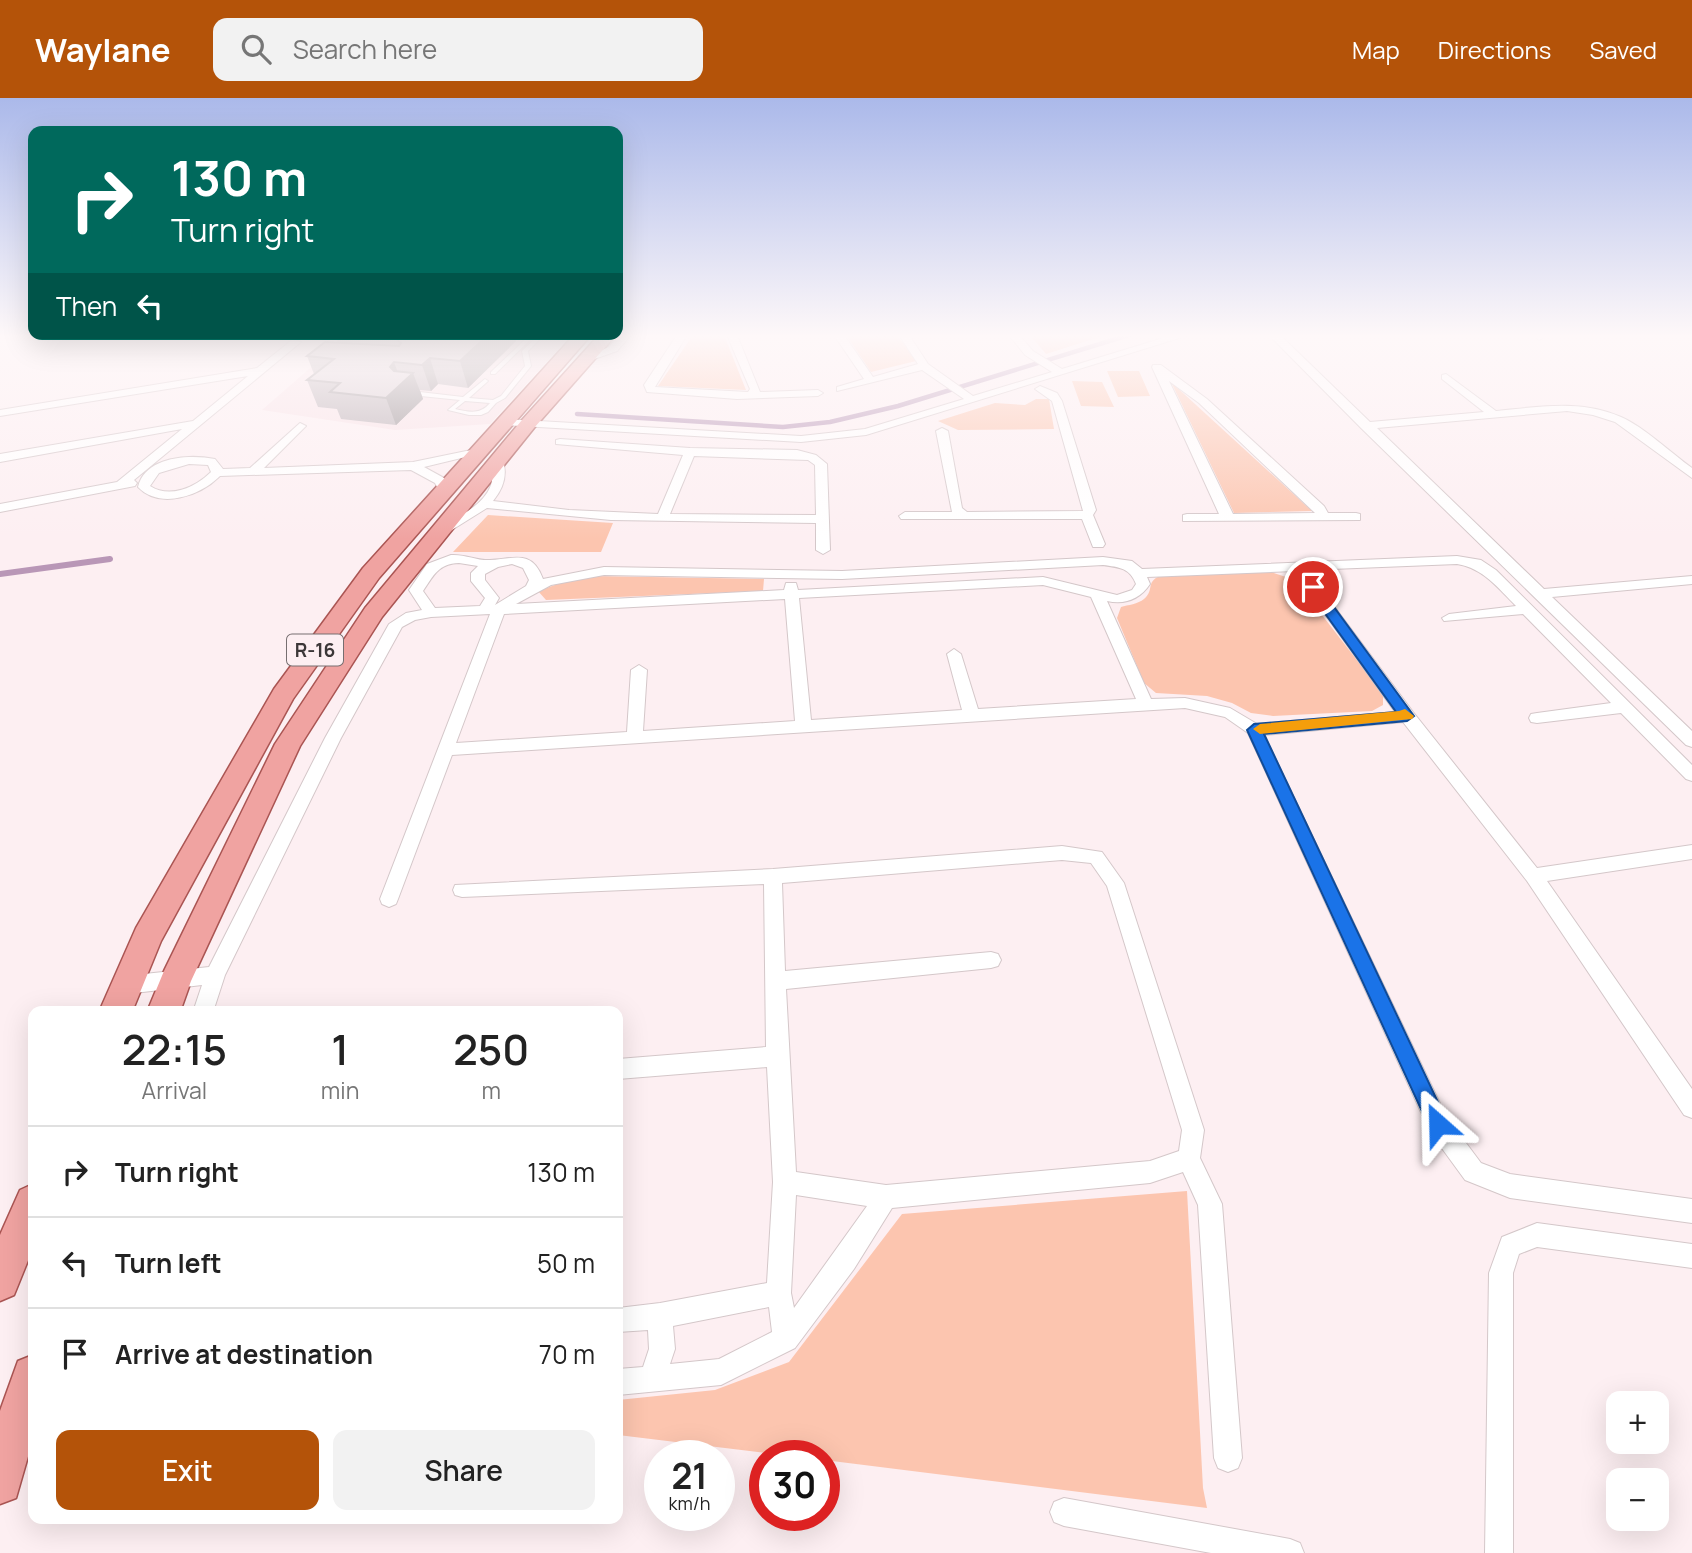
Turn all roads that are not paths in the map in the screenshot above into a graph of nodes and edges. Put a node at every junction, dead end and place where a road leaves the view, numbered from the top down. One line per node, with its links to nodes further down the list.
1 (63, 403): 13 (street)
2 (221, 403): 16 (street)
3 (460, 403): 15 (lane)
4 (475, 403): 15 (lane)
5 (505, 403): 15 (lane)
6 (523, 403): 15 (main road, R-16)
7 (959, 403): 15 (street)
8 (1058, 403): 34 (street)
9 (1174, 403): 40 (street)
10 (1205, 403): 36 (street)
11 (1342, 403): 18 (street)
12 (1479, 403): 14 (street)
13 (0, 413)
14 (1493, 414): 18 (street); 27 (street)
15 (508, 416): 22 (main road, R-16)
16 (194, 424): 23 (street); 29 (street)
17 (300, 426): 25 (street)
18 (1365, 426): 53 (street)
19 (942, 431): 33 (street)
20 (560, 442): 21 (street)
21 (690, 452): 37 (street); 41 (street)
22 (487, 457): 24 (street); 30 (main road, R-16); 31 (street); 42 (main road, R-16)
23 (0, 458)
24 (413, 466): 25 (street); 30 (street)
25 (254, 471): 26 (street)
26 (217, 473): 28 (street); 28 (street)
27 (1692, 474)
28 (144, 480): 29 (street)
29 (121, 485): 32 (street)
30 (444, 490): 81 (main road, R-16)
31 (486, 503): 37 (street); 42 (street)
32 (0, 508)
33 (963, 515): 34 (street); 35 (street)
34 (1087, 515): 43 (street)
35 (905, 516)
36 (1322, 516): 38 (street); 40 (street)
37 (663, 517): 41 (street)
38 (1356, 517)
39 (1187, 518): 40 (street)
40 (1230, 518)
41 (820, 519): 44 (street)
42 (442, 530): 50 (main road, R-16)
43 (1098, 544)
44 (822, 550)
45 (486, 565): 50 (street); 51 (street); 56 (street)
46 (1297, 566): 47 (street); 55 (street); 63 (street)
47 (1139, 573): 48 (street); 54 (street)
48 (788, 576): 51 (street); 52 (street)
49 (1692, 580): 53 (street)
50 (406, 588): 57 (street); 79 (main road, R-16)
51 (532, 588): 56 (street)
52 (793, 594): 54 (street); 56 (street); 66 (street)
53 (1538, 594): 69 (street)
54 (1098, 596): 61 (street)
55 (1527, 609): 58 (street); 62 (street)
56 (492, 610): 57 (street); 70 (street)
57 (430, 613): 78 (street)
58 (1450, 618)
59 (954, 654): 64 (street)
60 (639, 670): 68 (street)
61 (1146, 704): 64 (street); 67 (street)
62 (1625, 707): 65 (street); 71 (street)
63 (1407, 716): 67 (street); 74 (street)
64 (972, 717): 66 (street)
65 (1537, 718)
66 (804, 728): 68 (street)
67 (1254, 730): 91 (street)
68 (634, 738): 70 (street)
69 (1692, 741)
70 (448, 749): 76 (street)
71 (1692, 775)
72 (1692, 852): 74 (street)
73 (773, 876): 75 (street); 80 (street); 88 (street)
74 (1533, 876): 87 (street)
75 (462, 890)
76 (389, 899)
77 (990, 960): 80 (street)
78 (215, 975): 79 (street); 84 (street)
79 (175, 981): 81 (street); 83 (main road, R-16)
80 (775, 981): 85 (street)
81 (126, 985): 82 (main road, R-16)
82 (117, 1006)
83 (165, 1006)
84 (205, 1006)
85 (777, 1056): 86 (street); 89 (street)
86 (623, 1069)
87 (1692, 1108)
88 (1189, 1159): 90 (street); 102 (street)
89 (785, 1182): 90 (street); 95 (street)
90 (886, 1197): 98 (street)
91 (1692, 1211)
92 (28, 1215): 94 (main road)
93 (1692, 1256): 106 (street)
94 (0, 1281)
95 (779, 1293): 96 (street); 98 (street)
96 (660, 1316): 97 (street); 99 (street)
97 (623, 1320)
98 (786, 1339): 99 (street)
99 (650, 1380): 100 (street)
100 (623, 1382)
101 (28, 1391): 103 (main road)
102 (1228, 1458)
103 (0, 1482)
104 (1064, 1512): 105 (street)
105 (1290, 1553)
106 (1499, 1553)

